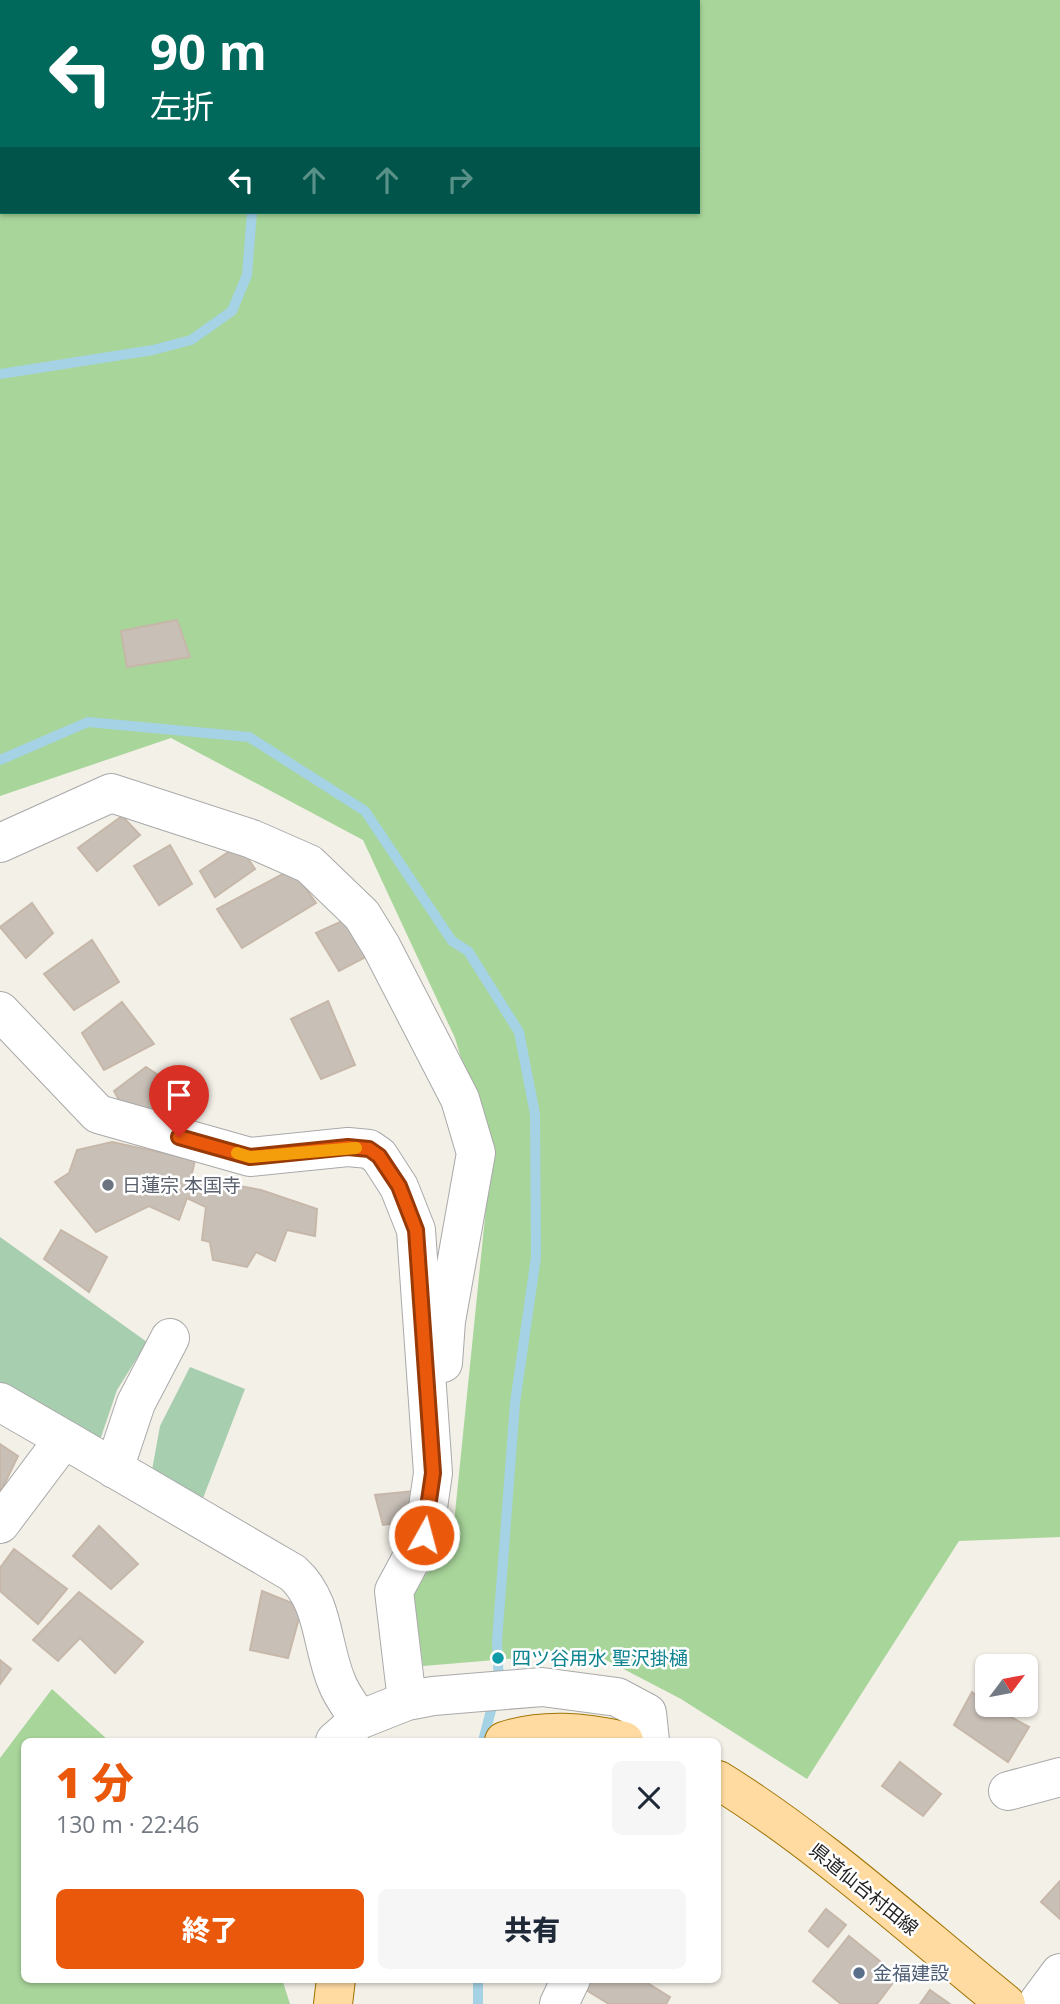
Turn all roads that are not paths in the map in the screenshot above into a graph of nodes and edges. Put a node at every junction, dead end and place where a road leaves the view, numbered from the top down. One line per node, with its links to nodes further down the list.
1 (0, 843): 7 (street)
2 (0, 1011): 7 (street)
3 (170, 1338): 6 (street)
4 (0, 1402): 5 (street)
5 (64, 1439): 6 (street); 8 (street)
6 (114, 1468): 10 (street)
7 (433, 1473): 9 (street)
8 (0, 1524)
9 (420, 1698): 10 (street); 13 (street)
10 (347, 1731)
11 (607, 1737): 12 (main road)
12 (519, 1738)
13 (650, 1738)
14 (1060, 1777): 16 (street)
15 (721, 1782): 24 (main road, 県道仙台村田線)
16 (1008, 1791)
17 (1060, 1973): 25 (street)
18 (317, 1983): 21 (street)
19 (336, 1983): 22 (main road)
20 (569, 1983): 23 (street)
21 (326, 2004)
22 (333, 2004)
23 (559, 2004)
24 (1006, 2004)
25 (1037, 2004)

